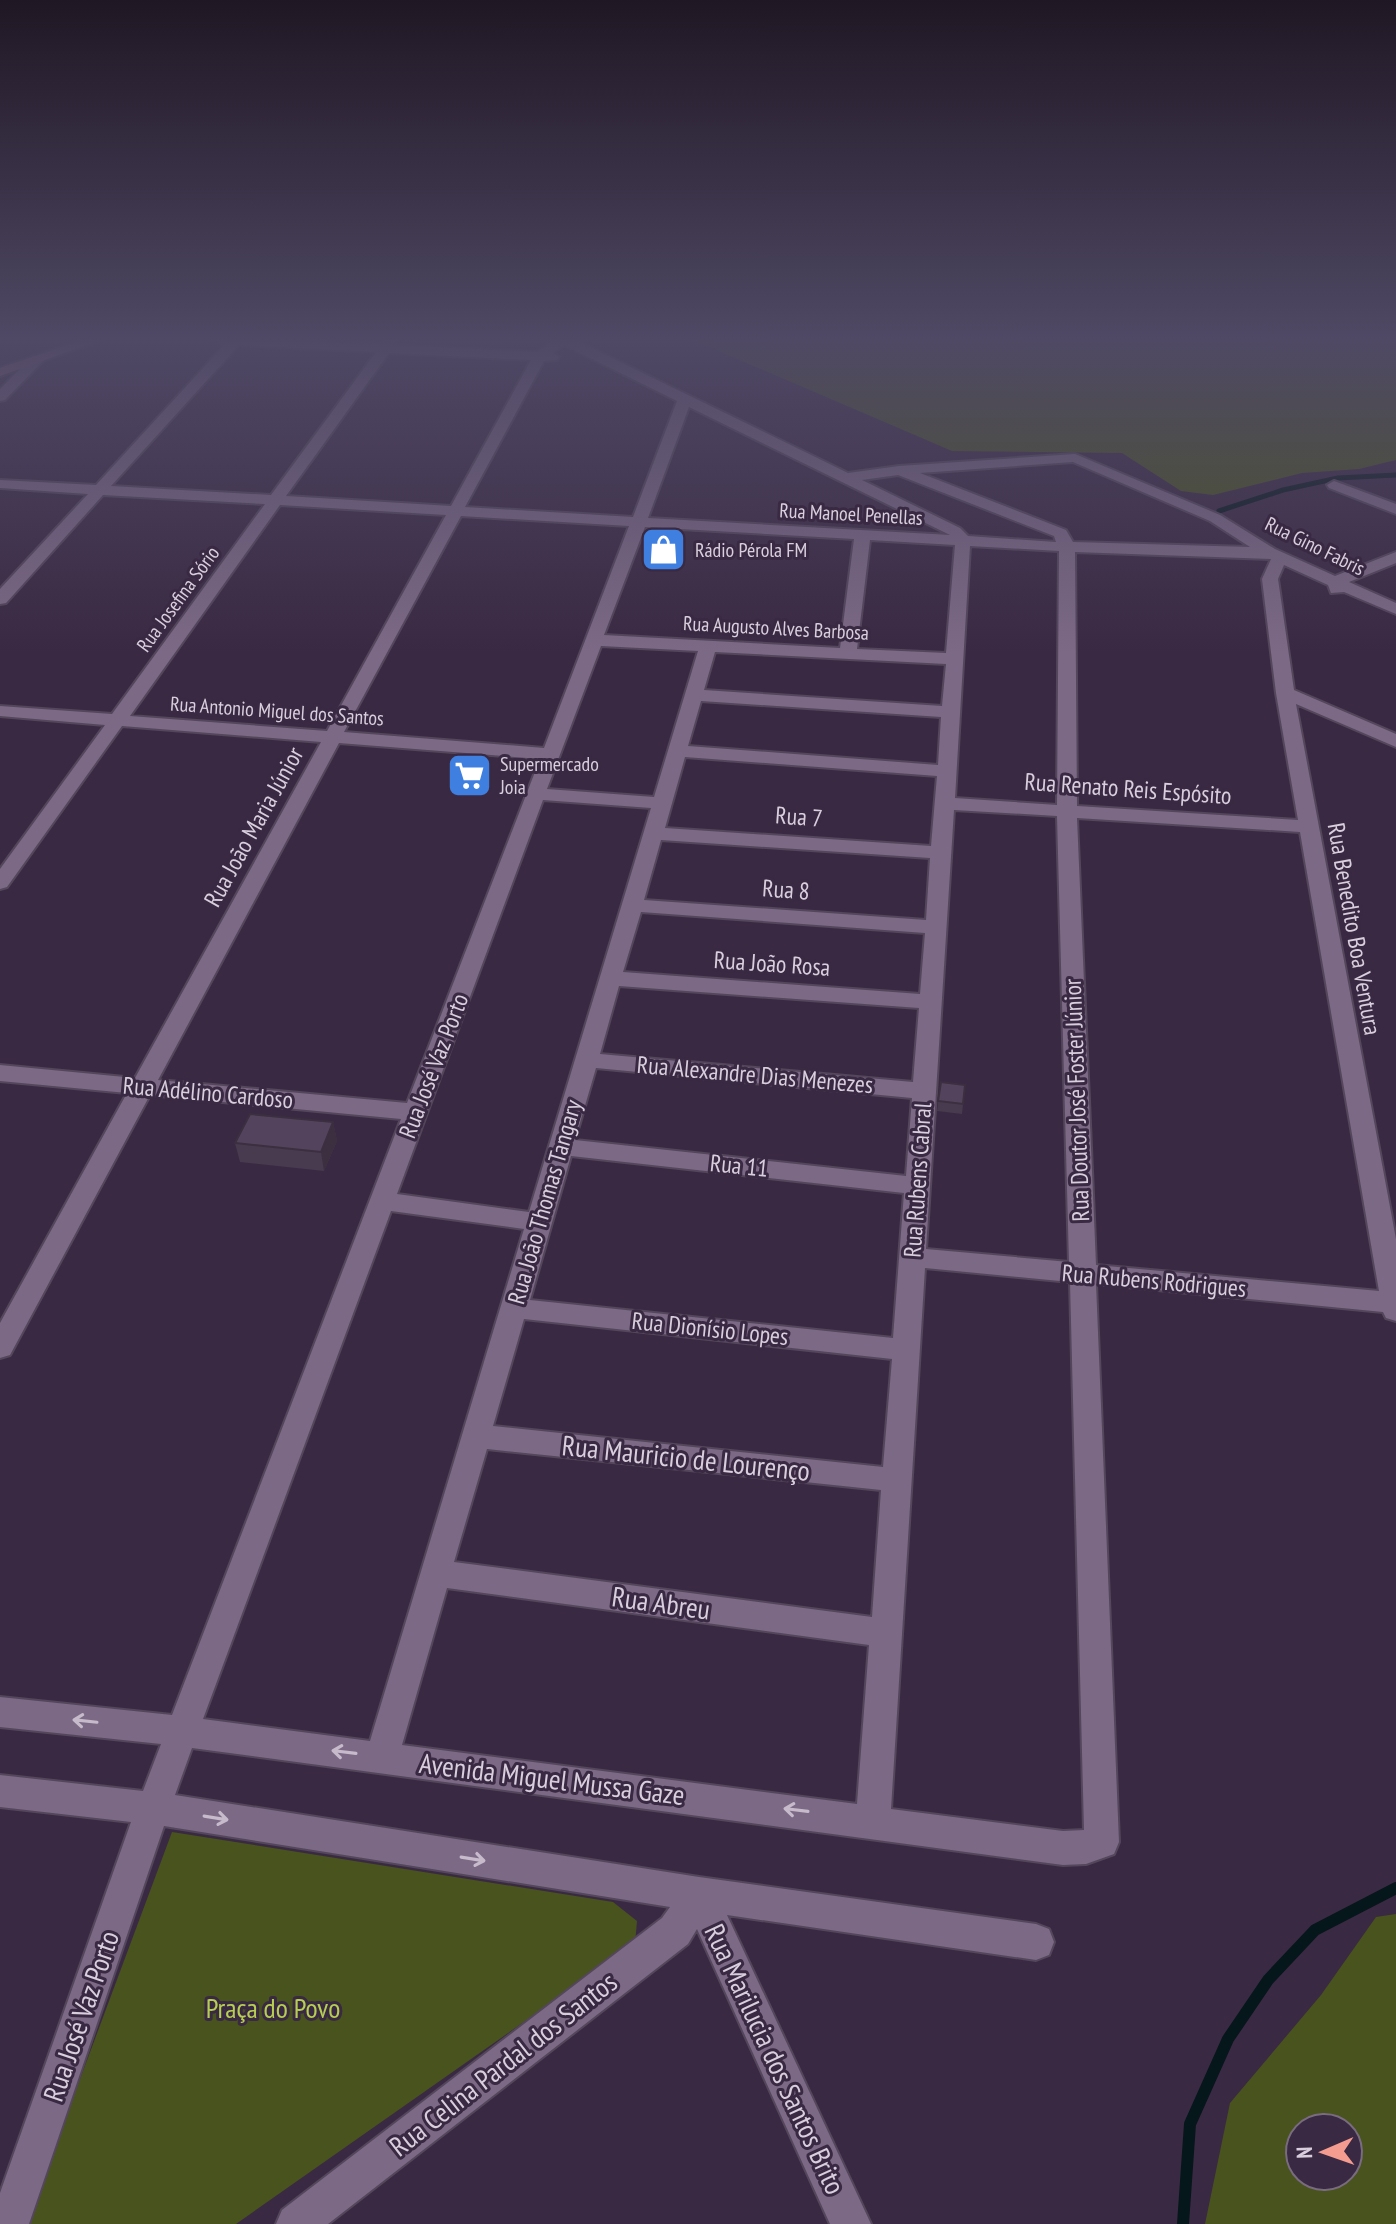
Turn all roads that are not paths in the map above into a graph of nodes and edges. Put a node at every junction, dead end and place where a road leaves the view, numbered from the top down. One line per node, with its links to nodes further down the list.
1 (142, 444): 10 (street)
2 (316, 444): 11 (street, Rua Josefina Sório)
3 (492, 444): 13 (street, Rua João Maria Júnior)
4 (668, 444): 14 (street, Rua José Vaz Porto)
5 (777, 444): 7 (street)
6 (899, 470): 7 (street, Rua Gino Fabris); 17 (street); 18 (street, Rua Gino Fabris)
7 (847, 478): 16 (street)
8 (0, 484): 10 (street, Rua Manoel Penellas)
9 (1334, 485): 12 (street)
10 (100, 490): 11 (street, Rua Manoel Penellas); 21 (street)
11 (276, 500): 13 (street, Rua Manoel Penellas); 32 (street, Rua Josefina Sório)
12 (1396, 509)
13 (456, 511): 14 (street, Rua Manoel Penellas); 33 (street, Rua João Maria Júnior)
14 (639, 521): 15 (street, Rua Manoel Penellas); 24 (street, Rua José Vaz Porto)
15 (863, 534): 16 (street, Rua Manoel Penellas); 26 (street)
16 (963, 540): 17 (street, Rua Manoel Penellas); 27 (street, Rua Rubens Cabral)
17 (1067, 547): 18 (street, Rua Manoel Penellas); 41 (street, Rua Doutor José Foster Júnior)
18 (1274, 554): 20 (street, Rua Gino Fabris); 28 (street, Rua Benedito Boa Ventura)
19 (1396, 557): 20 (street)
20 (1336, 581): 22 (street, Rua Gino Fabris); 23 (street)
21 (0, 599)
22 (1396, 609)
23 (1396, 625)
24 (594, 640): 25 (street, Rua Augusto Alves Barbosa); 36 (street, Rua José Vaz Porto)
25 (708, 646): 26 (street, Rua Augusto Alves Barbosa); 29 (street, Rua João Thomas Tangary)
26 (848, 653): 27 (street, Rua Augusto Alves Barbosa)
27 (955, 659): 31 (street, Rua Rubens Cabral)
28 (1285, 693): 34 (street); 42 (street, Rua Benedito Boa Ventura)
29 (694, 695): 31 (street); 35 (street, Rua João Thomas Tangary)
30 (0, 711): 32 (street, Rua Antonio Miguel dos Santos)
31 (951, 712): 37 (street, Rua Rubens Cabral)
32 (117, 720): 33 (street, Rua Antonio Miguel dos Santos); 45 (street, Rua Josefina Sório)
33 (333, 737): 36 (street, Rua Antonio Miguel dos Santos); 52 (street, Rua João Maria Júnior)
34 (1396, 741)
35 (677, 751): 37 (street); 39 (street, Rua João Thomas Tangary)
36 (551, 754): 38 (street, Rua José Vaz Porto)
37 (947, 771): 40 (street, Rua Rubens Cabral)
38 (536, 794): 39 (street); 54 (street, Rua José Vaz Porto)
39 (662, 803): 43 (street, Rua João Thomas Tangary)
40 (944, 803): 41 (street, Rua Renato Reis Espósito); 44 (street, Rua Rubens Cabral)
41 (1067, 811): 42 (street, Rua Renato Reis Espósito); 60 (street, Rua Doutor José Foster Júnior)
42 (1309, 827): 61 (street, Rua Benedito Boa Ventura)
43 (653, 833): 44 (street, Rua 7); 46 (street, Rua João Thomas Tangary)
44 (941, 853): 47 (street, Rua Rubens Cabral)
45 (0, 883)
46 (632, 905): 47 (street, Rua 8); 48 (street, Rua João Thomas Tangary)
47 (936, 927): 49 (street, Rua Rubens Cabral)
48 (610, 978): 49 (street, Rua João Rosa); 50 (street, Rua João Thomas Tangary)
49 (930, 1002): 53 (street, Rua Rubens Cabral)
50 (586, 1060): 53 (street, Rua Alexandre Dias Menezes); 55 (street, Rua João Thomas Tangary)
51 (0, 1073): 52 (street, Rua Adélino Cardoso)
52 (143, 1086): 54 (street, Rua Adélino Cardoso); 63 (street, Rua João Maria Júnior)
53 (924, 1091): 56 (street, Rua Rubens Cabral)
54 (416, 1112): 57 (street, Rua José Vaz Porto)
55 (561, 1147): 56 (street, Rua 11); 58 (street, Rua João Thomas Tangary)
56 (917, 1186): 59 (street, Rua Rubens Cabral)
57 (383, 1201): 58 (street); 70 (street, Rua José Vaz Porto)
58 (539, 1222): 62 (street, Rua João Thomas Tangary)
59 (912, 1257): 60 (street, Rua Rubens Rodrigues); 64 (street, Rua Rubens Cabral)
60 (1083, 1275): 61 (street, Rua Rubens Rodrigues); 75 (street, Rua Doutor José Foster Júnior)
61 (1396, 1306)
62 (514, 1308): 64 (street, Rua Dionísio Lopes); 65 (street, Rua João Thomas Tangary)
63 (0, 1348)
64 (906, 1350): 66 (street, Rua Rubens Cabral)
65 (476, 1436): 66 (street, Rua Mauricio de Lourenço); 67 (street, Rua João Thomas Tangary)
66 (897, 1480): 68 (street, Rua Rubens Cabral)
67 (436, 1573): 68 (street, Rua Abreu); 71 (street, Rua João Thomas Tangary)
68 (886, 1633): 74 (street, Rua Rubens Cabral)
69 (0, 1712): 70 (street, Avenida Miguel Mussa Gaze, one-way to 69)
70 (182, 1731): 71 (street, Avenida Miguel Mussa Gaze, one-way to 70); 73 (street, Rua José Vaz Porto)
71 (382, 1757): 74 (street, Avenida Miguel Mussa Gaze, one-way to 71)
72 (0, 1791): 73 (street)
73 (153, 1808): 76 (street, one-way to 76); 78 (street, Rua José Vaz Porto)
74 (873, 1820): 75 (street, Avenida Miguel Mussa Gaze)
75 (1102, 1842)
76 (699, 1894): 77 (street); 79 (street, Rua Celina Pardal dos Santos); 80 (street, Rua Marilucia dos Santos Brito)
77 (1036, 1942)
78 (9, 2224)
79 (296, 2224)
80 (851, 2224)

